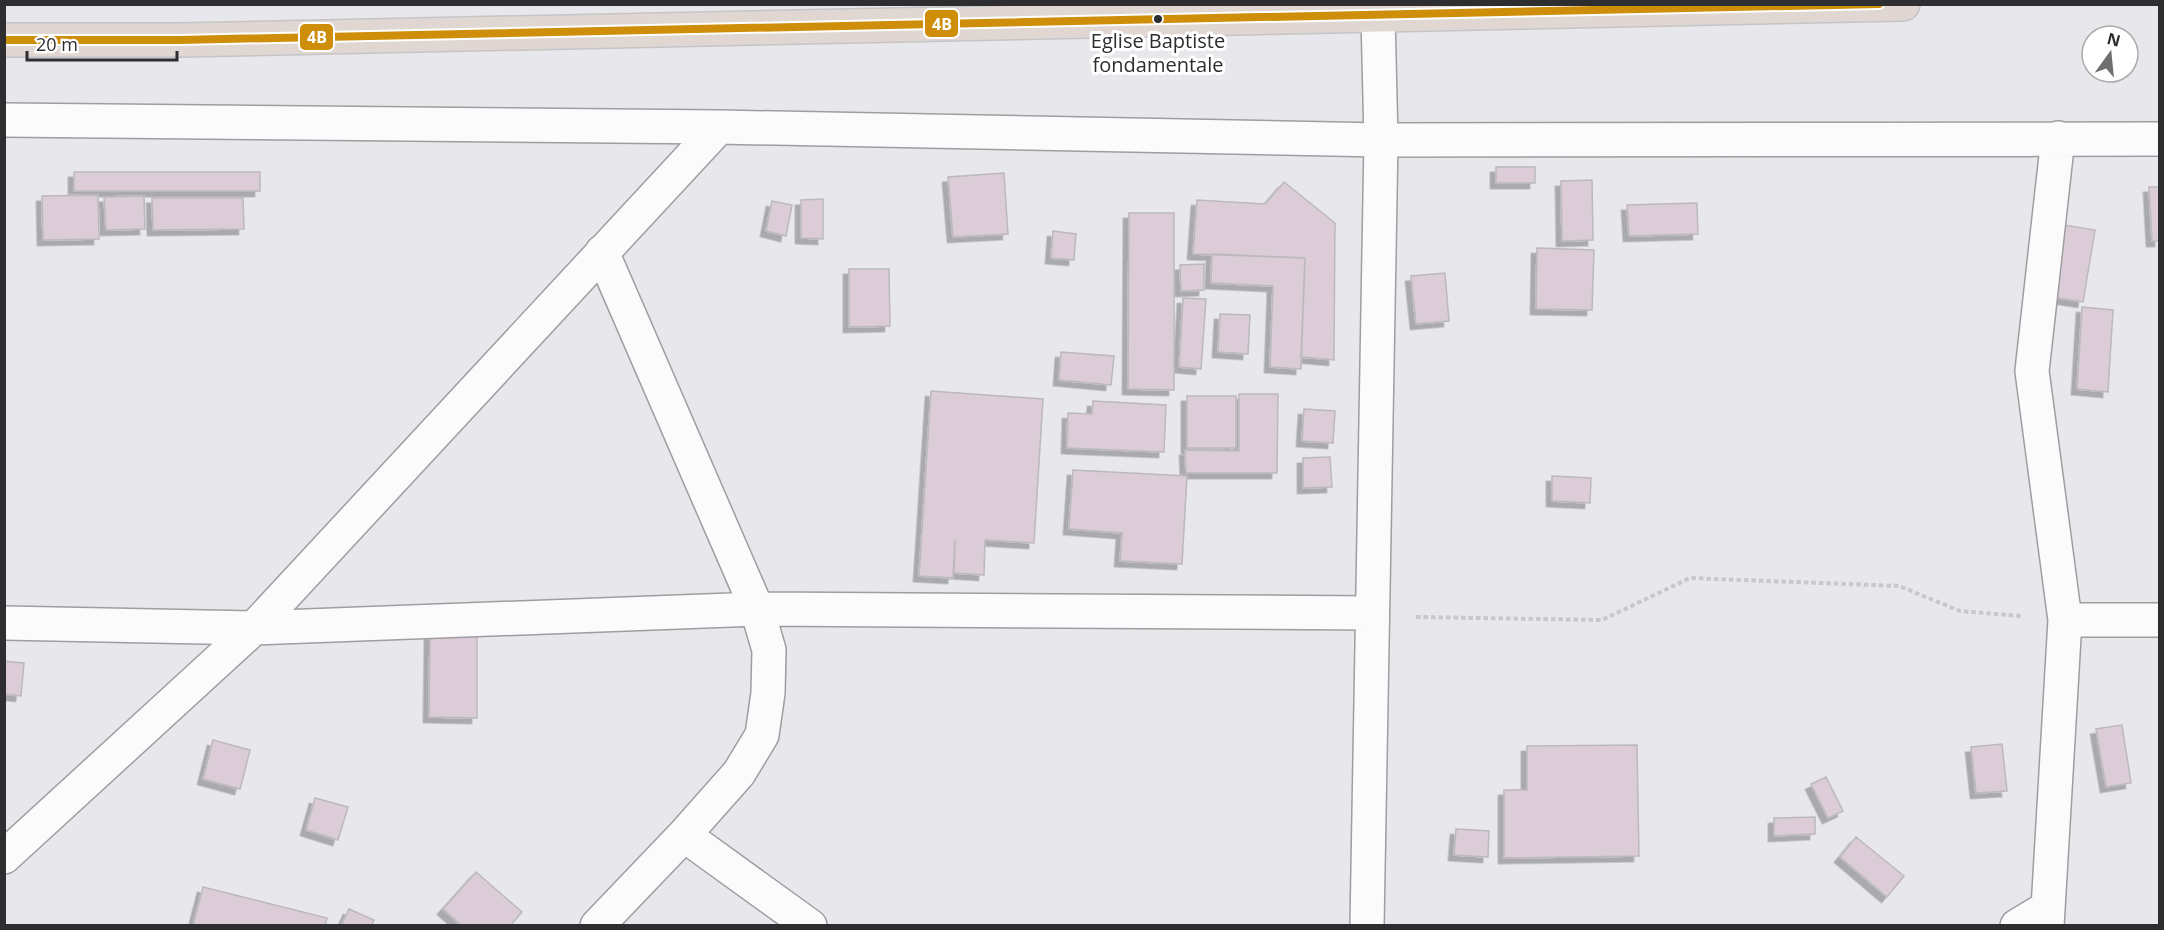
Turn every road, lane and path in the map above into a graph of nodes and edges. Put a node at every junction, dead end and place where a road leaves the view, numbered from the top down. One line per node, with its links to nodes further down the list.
1 (1903, 4): 2 (highway)
2 (1378, 16): 3 (highway); 8 (street)
3 (4, 40)
4 (4, 120): 5 (street)
5 (719, 127): 8 (street); 9 (street)
6 (2058, 138): 7 (street); 8 (street); 12 (street)
7 (2160, 139)
8 (1381, 140): 11 (street)
9 (602, 252): 10 (street); 15 (street)
10 (757, 609): 11 (street); 15 (street); 16 (street)
11 (1373, 615): 12 (path); 21 (street)
12 (2065, 620): 13 (street); 18 (street)
13 (2160, 620)
14 (4, 623): 15 (street)
15 (254, 628): 17 (street)
16 (684, 835): 19 (street); 20 (street)
17 (4, 857)
18 (2047, 917): 22 (street)
19 (597, 926)
20 (810, 926)
21 (1366, 926)
22 (2017, 926)

